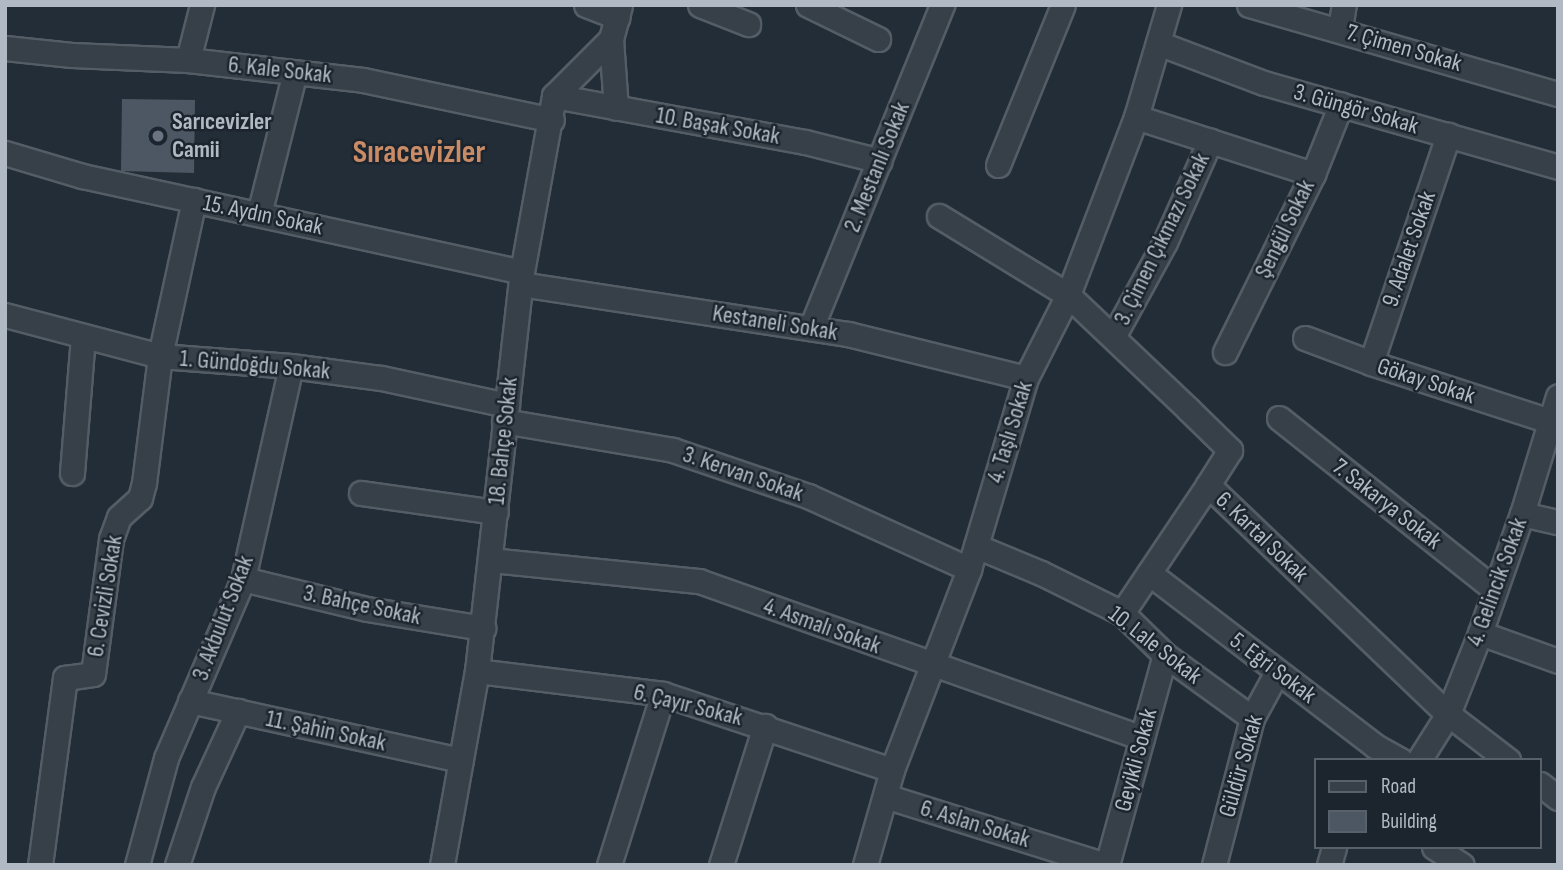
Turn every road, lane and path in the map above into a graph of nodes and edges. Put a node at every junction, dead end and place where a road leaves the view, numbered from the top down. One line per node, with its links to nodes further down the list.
1 (202, 5): 17 (street)
2 (586, 5): 10 (street)
3 (701, 5): 11 (street)
4 (808, 5): 14 (street)
5 (942, 5): 28 (street, 2. Mestanlı Sokak)
6 (1063, 5): 29 (street)
7 (1168, 5): 15 (street, 4. Taşlı Sokak)
8 (1249, 5): 12 (street, 7. Çimen Sokak)
9 (1344, 5): 12 (street)
10 (619, 11): 13 (street)
11 (748, 24)
12 (1340, 29): 19 (street, 7. Çimen Sokak)
13 (611, 39): 20 (street); 22 (street)
14 (878, 39)
15 (1158, 43): 21 (street, 3. Güngör Sokak); 23 (street, 4. Taşlı Sokak)
16 (5, 48): 17 (street, 6. Kale Sokak)
17 (188, 60): 18 (street, 6. Kale Sokak)
18 (295, 72): 24 (street, 6. Kale Sokak); 33 (street)
19 (1558, 94)
20 (554, 96): 22 (street, 10. Başak Sokak); 24 (street, 18. Bahçe Sokak)
21 (1341, 104): 25 (street, 3. Güngör Sokak); 31 (street, Şengül Sokak)
22 (616, 108): 28 (street, 10. Başak Sokak)
23 (1136, 117): 26 (street); 36 (street, 4. Taşlı Sokak)
24 (552, 120): 35 (street, 18. Bahçe Sokak)
25 (1448, 135): 30 (street, 3. Güngör Sokak); 44 (street, 9. Adalet Sokak)
26 (1210, 141): 31 (street); 40 (street, 3. Çimen Çıkmazı Sokak)
27 (5, 153): 32 (street, 15. Aydın Sokak)
28 (880, 160): 38 (street, 2. Mestanlı Sokak)
29 (998, 165)
30 (1558, 167)
31 (1313, 174): 42 (street, Şengül Sokak)
32 (194, 200): 33 (street, 15. Aydın Sokak); 43 (street)
33 (259, 214): 35 (street, 15. Aydın Sokak)
34 (939, 216): 36 (street, 6. Kartal Sokak)
35 (522, 278): 38 (street, Kestaneli Sokak); 48 (street, 18. Bahçe Sokak)
36 (1068, 295): 40 (street, 6. Kartal Sokak); 46 (street, 4. Taşlı Sokak)
37 (5, 315): 39 (street, 1. Gündoğdu Sokak)
38 (811, 328): 46 (street, Kestaneli Sokak)
39 (83, 336): 43 (street, 1. Gündoğdu Sokak); 51 (street)
40 (1113, 337): 52 (street, 6. Kartal Sokak)
41 (1305, 338): 44 (street, Gökay Sokak)
42 (1225, 352)
43 (160, 356): 45 (street, 1. Gündoğdu Sokak); 89 (street, 6. Cevizli Sokak)
44 (1371, 363): 50 (street, Gökay Sokak)
45 (291, 366): 48 (street, 1. Gündoğdu Sokak); 61 (street, 3. Akbulut Sokak)
46 (1026, 378): 57 (street, 4. Taşlı Sokak)
47 (1557, 398): 50 (street, 4. Gelincik Sokak)
48 (506, 413): 54 (street, 18. Bahçe Sokak); 59 (street, 3. Kervan Sokak)
49 (1279, 418): 62 (street, 7. Sakarya Sokak)
50 (1549, 421): 55 (street, 4. Gelincik Sokak)
51 (72, 473)
52 (1208, 485): 60 (street); 74 (street, 6. Kartal Sokak)
53 (361, 493): 54 (street)
54 (496, 512): 58 (street, 18. Bahçe Sokak)
55 (1522, 514): 56 (street); 62 (street, 4. Gelincik Sokak)
56 (1558, 522)
57 (976, 546): 59 (street, 4. Taşlı Sokak); 63 (street, 10. Lale Sokak)
58 (491, 560): 64 (street, 18. Bahçe Sokak); 68 (street, 4. Asmalı Sokak)
59 (969, 569): 68 (street, 4. Taşlı Sokak)
60 (1149, 573): 63 (street); 70 (street, 5. Eğri Sokak)
61 (243, 579): 64 (street, 3. Bahçe Sokak); 72 (street, 3. Akbulut Sokak)
62 (1495, 590): 65 (street, 4. Gelincik Sokak)
63 (1122, 614): 66 (street, 10. Lale Sokak)
64 (483, 628): 69 (street, 18. Bahçe Sokak)
65 (1480, 633): 67 (street); 74 (street, 4. Gelincik Sokak)
66 (1165, 655): 75 (street, 10. Lale Sokak); 77 (street, Geyikli Sokak)
67 (1558, 661)
68 (930, 666): 77 (street, 4. Asmalı Sokak); 83 (street, 4. Taşlı Sokak)
69 (477, 671): 71 (street, 6. Çayır Sokak); 82 (street, 18. Bahçe Sokak)
70 (1278, 672): 75 (street, Güldür Sokak); 78 (street, 5. Eğri Sokak)
71 (663, 694): 76 (street, 6. Çayır Sokak); 92 (street)
72 (190, 701): 73 (street, 11. Şahin Sokak); 90 (street, 3. Akbulut Sokak)
73 (238, 711): 82 (street, 11. Şahin Sokak); 91 (street)
74 (1448, 713): 80 (street, 4. Gelincik Sokak); 81 (street, 6. Kartal Sokak)
75 (1252, 718): 96 (street, Güldür Sokak)
76 (765, 726): 83 (street, 6. Çayır Sokak); 93 (street)
77 (1142, 738): 95 (street, Geyikli Sokak)
78 (1370, 753): 79 (street, 5. Eğri Sokak)
79 (1391, 758)
80 (1420, 758)
81 (1505, 758)
82 (461, 760): 88 (street, 18. Bahçe Sokak)
83 (892, 770): 85 (street, 4. Taşlı Sokak)
84 (1542, 786): 86 (street)
85 (885, 796): 94 (street, 4. Taşlı Sokak); 95 (street, 6. Aslan Sokak)
86 (1558, 798)
87 (1437, 849): 97 (street)
88 (448, 863)
89 (40, 865)
90 (137, 865)
91 (177, 865)
92 (609, 865)
93 (721, 865)
94 (865, 865)
95 (1106, 865)
96 (1214, 865)
97 (1462, 865)

